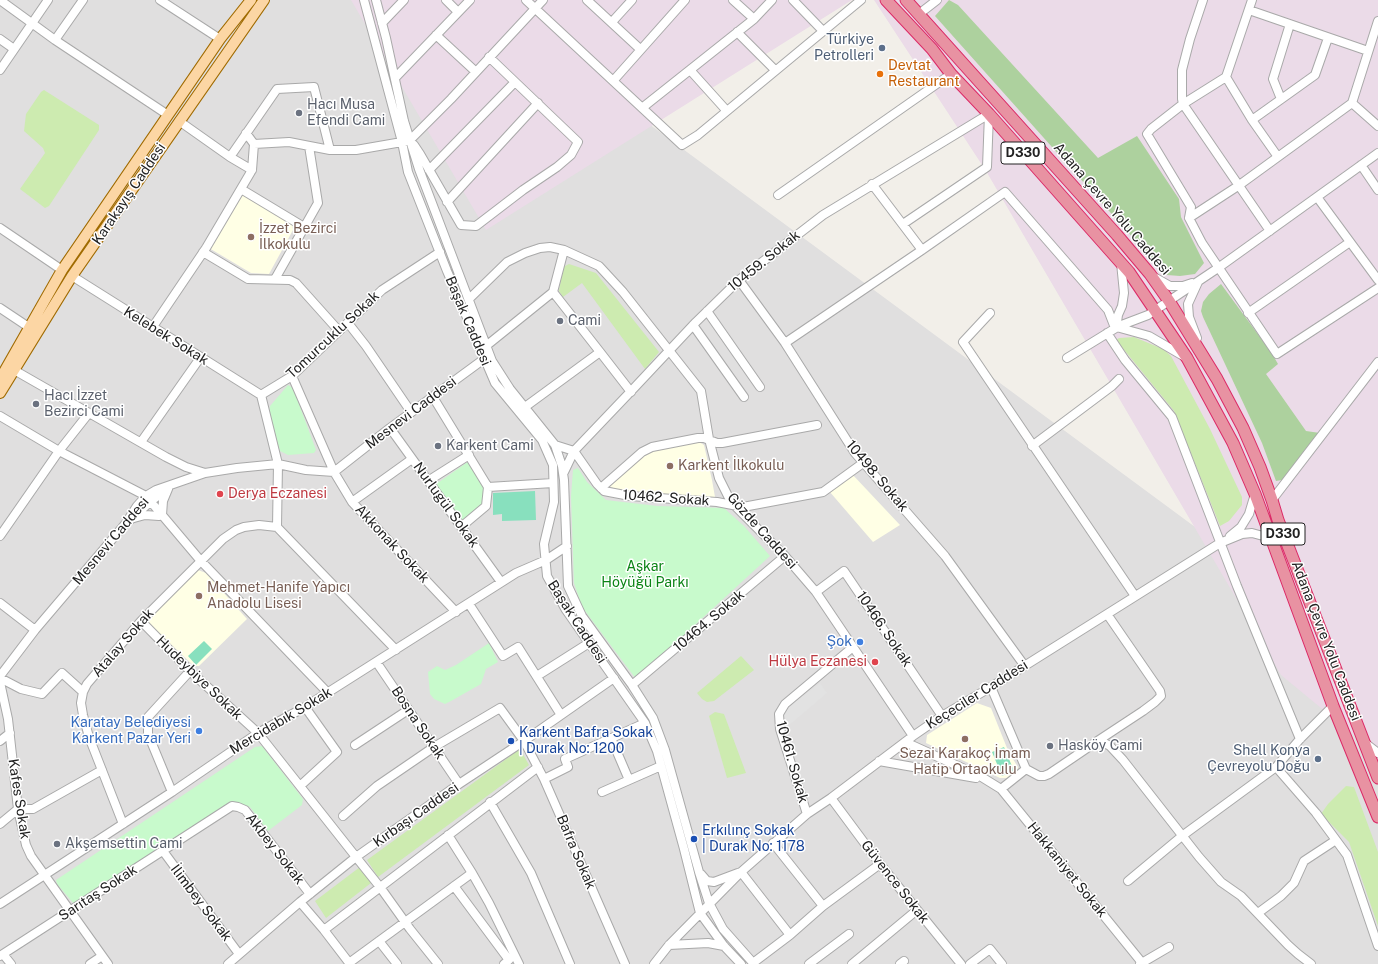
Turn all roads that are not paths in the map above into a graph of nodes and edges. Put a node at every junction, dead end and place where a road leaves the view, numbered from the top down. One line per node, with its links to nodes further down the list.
1 (0, 0): 34 (street)
2 (48, 0): 34 (street)
3 (83, 0): 42 (street)
4 (160, 0): 41 (street)
5 (251, 0): 41 (main road, Karakayış Caddesi)
6 (264, 0): 64 (main road, Karakayış Caddesi)
7 (364, 0): 68 (street, Başak Caddesi)
8 (376, 0): 33 (street, Başak Caddesi)
9 (404, 0): 33 (street)
10 (446, 0): 28 (street)
11 (470, 0): 28 (street)
12 (526, 0): 26 (street)
13 (543, 0): 26 (street)
14 (587, 0): 31 (street)
15 (632, 0): 31 (street)
16 (685, 0): 44 (street)
17 (733, 0): 30 (street)
18 (772, 0): 30 (street)
19 (793, 0): 36 (street)
20 (861, 0): 36 (street)
21 (886, 0): 51 (highway, Adana Çevre Yolu Caddesi / D330)
22 (906, 0): 29 (highway, Adana Çevre Yolu Caddesi / D330)
23 (937, 0): 29 (street)
24 (1203, 0): 59 (street)
25 (1252, 0): 27 (street)
26 (535, 8): 46 (street); 54 (street)
27 (1249, 10): 35 (street); 52 (street)
28 (458, 12): 38 (street)
29 (919, 14): 98 (highway, Adana Çevre Yolu Caddesi / D330)
30 (754, 19): 37 (street)
31 (612, 22): 44 (street)
32 (1378, 22): 45 (street)
33 (382, 23): 53 (street, Başak Caddesi)
34 (32, 24): 42 (street); 43 (street)
35 (1290, 24): 39 (street); 56 (street)
36 (823, 31): 49 (street)
37 (737, 32): 48 (street); 49 (street)
38 (436, 35): 50 (street); 53 (street)
39 (1328, 38): 45 (street); 56 (street)
40 (0, 39): 43 (street)
41 (220, 39): 63 (main road, Karakayış Caddesi)
42 (55, 40): 63 (street)
43 (14, 49): 47 (street)
44 (640, 49): 54 (street)
45 (1368, 51): 58 (street)
46 (489, 57): 50 (street); 55 (street)
47 (0, 70)
48 (690, 70): 60 (street); 61 (street)
49 (775, 70): 61 (street)
50 (476, 72): 68 (street)
51 (951, 74): 62 (highway, Adana Çevre Yolu Caddesi / D330); 82 (street)
52 (1226, 77): 59 (street); 65 (street)
53 (395, 78): 68 (street, Başak Caddesi)
54 (613, 81): 60 (street)
55 (515, 82): 57 (street); 77 (street)
56 (1281, 99): 65 (street)
57 (538, 103): 84 (street); 84 (street)
58 (1352, 103): 66 (street); 74 (street)
59 (1183, 104): 79 (street); 85 (street)
60 (642, 108): 61 (street)
61 (726, 110)
62 (989, 114): 78 (street, 10459. Sokak); 86 (street); 95 (highway, Adana Çevre Yolu Caddesi / D330)
63 (168, 115): 97 (main road, Karakayış Caddesi)
64 (179, 120): 73 (street); 99 (main road, Karakayış Caddesi)
65 (1252, 120): 74 (street)
66 (1378, 126)
67 (246, 133): 69 (street); 71 (street); 73 (street)
68 (406, 141): 71 (street); 77 (street); 94 (street, Başak Caddesi); 106 (street, Başak Caddesi)
69 (254, 144): 70 (street); 76 (street)
70 (309, 146): 71 (street); 87 (street)
71 (330, 150)
72 (1378, 153): 75 (street)
73 (230, 157): 76 (street)
74 (1278, 157): 79 (street)
75 (1361, 165): 81 (street); 83 (street)
76 (252, 170): 80 (street)
77 (429, 170): 84 (street)
78 (872, 184): 86 (street); 101 (street, 10459. Sokak)
79 (1238, 186): 85 (street); 89 (street)
80 (241, 189): 87 (street); 93 (street)
81 (1378, 190)
82 (778, 195)
83 (1317, 197): 89 (street); 90 (street)
84 (447, 202)
85 (1189, 218): 96 (street)
86 (903, 224): 92 (street)
87 (304, 227): 100 (street)
88 (0, 228): 97 (street)
89 (1270, 231): 96 (street)
90 (1350, 242): 102 (street); 111 (street)
91 (564, 250): 105 (street); 106 (street, Gözde Caddesi); 122 (street, Gözde Caddesi)
92 (922, 250): 115 (street); 120 (street)
93 (203, 252): 100 (street); 117 (street)
94 (440, 252): 113 (street, Tomurcuklu Sokak); 127 (street, Başak Caddesi)
95 (1121, 262): 109 (highway, Adana Çevre Yolu Caddesi / D330); 115 (street)
96 (1218, 268): 103 (street); 111 (street)
97 (62, 270): 116 (main road, Karakayış Caddesi)
98 (1150, 274): 103 (street); 107 (highway, Adana Çevre Yolu Caddesi / D330)
99 (72, 276): 117 (street, Kelebek Sokak); 129 (main road, Karakayış Caddesi)
100 (275, 279): 118 (street)
101 (739, 280): 110 (street, 10459. Sokak); 120 (street, 10498. Sokak)
102 (1378, 280)
103 (1198, 282): 107 (street); 133 (street)
104 (1378, 288): 111 (street)
105 (554, 292): 121 (street); 123 (street)
106 (469, 299): 121 (street, Başak Caddesi)
107 (1168, 301): 109 (street); 133 (highway, Adana Çevre Yolu Caddesi / D330)
108 (0, 308): 116 (street)
109 (1155, 309): 115 (street); 126 (highway, Adana Çevre Yolu Caddesi / D330)
110 (707, 311): 114 (street, 10459. Sokak); 134 (street)
111 (1248, 313)
112 (990, 314): 149 (street)
113 (348, 323): 118 (street, Tomurcuklu Sokak); 141 (street)
114 (693, 325): 122 (street, 10459. Sokak); 139 (street)
115 (1117, 327): 119 (street); 126 (street)
116 (30, 328): 131 (main road, Karakayış Caddesi)
117 (152, 328): 124 (street, Kelebek Sokak)
118 (339, 331): 130 (street, Tomurcuklu Sokak)
119 (1107, 333): 125 (street); 176 (street)
120 (785, 343): 154 (street, 10498. Sokak)
121 (486, 346): 140 (street, Başak Caddesi)
122 (670, 350): 135 (street, 10459. Sokak); 146 (street, Gözde Caddesi)
123 (600, 352): 135 (street); 140 (street)
124 (200, 358): 137 (street, Kelebek Sokak); 147 (street)
125 (1067, 358)
126 (1187, 358): 165 (highway, Adana Çevre Yolu Caddesi / D330)
127 (484, 359): 138 (street, Mesnevi Caddesi); 160 (street, Başak Caddesi)
128 (1378, 362): 166 (street)
129 (14, 370): 136 (main road, Karakayış Caddesi); 142 (street)
130 (292, 376): 137 (street, Tomurcuklu Sokak); 156 (street, Akkonak Sokak)
131 (0, 379)
132 (1119, 379): 149 (street)
133 (1217, 379): 166 (highway, Adana Çevre Yolu Caddesi / D330)
134 (760, 387)
135 (631, 392): 151 (street, 10459. Sokak)
136 (0, 393)
137 (261, 395): 155 (street)
138 (433, 397): 141 (street, Mesnevi Caddesi); 152 (street)
139 (744, 398)
140 (525, 407): 148 (street, Başak Caddesi)
141 (411, 412): 145 (street, Mesnevi Caddesi)
142 (89, 413): 147 (street); 150 (street)
143 (0, 416): 150 (street)
144 (817, 425): 146 (street)
145 (390, 428): 153 (street, Nurlugül Sokak); 156 (street, Mesnevi Caddesi)
146 (709, 439): 163 (street); 169 (street, Gözde Caddesi)
147 (141, 442): 158 (street)
148 (555, 446): 151 (street); 157 (street, Başak Caddesi)
149 (1032, 446): 184 (street)
150 (59, 451): 167 (street); 174 (street)
151 (574, 451): 157 (street, 10459. Sokak); 163 (street)
152 (469, 455): 159 (street); 162 (street)
153 (412, 459): 159 (street, Nurlugül Sokak); 168 (street)
154 (863, 463): 169 (street, 10462. Sokak); 195 (street, 10498. Sokak)
155 (278, 464): 156 (street, Mesnevi Caddesi); 158 (street, Mesnevi Caddesi); 172 (street)
156 (334, 472): 168 (street, Akkonak Sokak)
157 (564, 472): 178 (street, Başak Caddesi)
158 (205, 473): 161 (street, Mesnevi Caddesi)
159 (428, 481): 173 (street, Nurlugül Sokak)
160 (554, 483): 162 (street); 181 (street, Başak Caddesi)
161 (178, 484): 164 (street); 167 (street, Mesnevi Caddesi)
162 (488, 487): 173 (street)
163 (601, 488): 169 (street, 10462. Sokak)
164 (168, 489): 167 (street); 170 (street)
165 (1255, 494): 175 (street); 177 (highway, Adana Çevre Yolu Caddesi / D330)
166 (1272, 500): 220 (highway, Adana Çevre Yolu Caddesi / D330)
167 (146, 501): 170 (street); 171 (street, Mesnevi Caddesi)
168 (352, 502): 187 (street, Akkonak Sokak)
169 (735, 506): 179 (street, Gözde Caddesi)
170 (162, 517): 171 (street); 180 (street)
171 (129, 521): 190 (street, Mesnevi Caddesi)
172 (278, 527): 180 (street, Atalay Sokak); 193 (street)
173 (461, 527): 182 (street, Nurlugül Sokak)
174 (0, 536)
175 (1228, 538): 176 (street, Keçeciler Caddesi); 177 (street)
176 (1220, 542): 184 (street, Keçeciler Caddesi); 215 (street)
177 (1273, 543): 205 (highway, Adana Çevre Yolu Caddesi / D330)
178 (566, 546): 181 (street, Mercidabık Sokak); 201 (street, Başak Caddesi)
179 (785, 556): 183 (street, Gözde Caddesi); 201 (street, 10464. Sokak)
180 (200, 560): 189 (street, Atalay Sokak); 204 (street)
181 (546, 560): 182 (street, Mercidabık Sokak); 191 (street, Başak Caddesi)
182 (501, 582): 186 (street, Mercidabık Sokak)
183 (816, 592): 192 (street, Gözde Caddesi); 209 (street, 10466. Sokak)
184 (1135, 596): 188 (street, Keçeciler Caddesi)
185 (0, 603): 190 (street)
186 (469, 604): 187 (street, Mercidabık Sokak); 197 (street)
187 (456, 612): 193 (street, Mercidabık Sokak)
188 (1107, 614): 195 (street, Keçeciler Caddesi); 216 (street)
189 (141, 621): 196 (street, Hudeybiye Sokak); 203 (street, Atalay Sokak)
190 (35, 630): 198 (street, Mesnevi Caddesi)
191 (589, 643): 197 (street); 199 (street, Başak Caddesi)
192 (853, 647): 213 (street, Gözde Caddesi); 243 (street, 10461. Sokak)
193 (396, 650): 194 (street, Mercidabık Sokak)
194 (376, 663): 204 (street, Mercidabık Sokak); 207 (street, Bosna Sokak)
195 (1024, 665): 202 (street, Keçeciler Caddesi)
196 (190, 671): 212 (street, Hudeybiye Sokak); 237 (street)
197 (537, 676): 208 (street)
198 (0, 677): 203 (street)
199 (614, 678): 208 (street, Kırbaşı Caddesi); 210 (street, Başak Caddesi)
200 (0, 682): 211 (street, Kafes Sokak)
201 (632, 685): 255 (street, Başak Caddesi)
202 (991, 687): 209 (street, Keçeciler Caddesi); 228 (street)
203 (83, 692): 229 (street, Atalay Sokak)
204 (328, 693): 206 (street, Mercidabık Sokak)
205 (1333, 706): 215 (street); 245 (highway, Adana Çevre Yolu Caddesi / D330)
206 (305, 707): 212 (street, Mercidabık Sokak); 235 (street)
207 (408, 710): 221 (street); 222 (street, Bosna Sokak)
208 (562, 715): 218 (street, Kırbaşı Caddesi)
209 (942, 716): 213 (street, Keçeciler Caddesi)
210 (645, 723): 214 (street); 225 (street, Başak Caddesi)
211 (10, 733): 217 (street); 242 (street, Kafes Sokak)
212 (258, 733): 235 (street, Hudeybiye Sokak); 237 (street, Mercidabık Sokak)
213 (913, 736): 219 (street, Keçeciler Caddesi)
214 (611, 738): 231 (street); 232 (street)
215 (1300, 739): 227 (street)
216 (1099, 740): 228 (street); 249 (street)
217 (0, 741)
218 (524, 741): 222 (street, Bafra Sokak); 226 (street, Bafra Sokak); 234 (street, Kırbaşı Caddesi)
219 (905, 742): 224 (street, Keçeciler Caddesi); 233 (street, Hakkaniyet Sokak)
220 (1365, 742): 223 (street); 230 (highway, Adana Çevre Yolu Caddesi / D330)
221 (355, 745)
222 (434, 747): 234 (street, Bosna Sokak); 244 (street)
223 (1378, 753)
224 (879, 761): 233 (street, Hakkaniyet Sokak); 239 (street, Keçeciler Caddesi)
225 (661, 766): 232 (street); 269 (street, Başak Caddesi)
226 (538, 767): 231 (street, Bafra Sokak); 240 (street)
227 (1276, 767): 249 (street); 250 (street)
228 (1026, 769): 236 (street)
229 (102, 770): 242 (street); 247 (street, Atalay Sokak)
230 (1378, 778)
231 (544, 779): 294 (street, Bafra Sokak)
232 (629, 780): 238 (street)
233 (988, 781): 236 (street, Hakkaniyet Sokak)
234 (459, 784): 253 (street, Kırbaşı Caddesi)
235 (300, 786): 253 (street, Hudeybiye Sokak)
236 (1001, 789): 301 (street, Hakkaniyet Sokak)
237 (172, 792): 247 (street, Mercidabık Sokak)
238 (602, 792)
239 (831, 798): 243 (street, Keçeciler Caddesi); 254 (street, Güvence Sokak)
240 (490, 802): 248 (street); 293 (street)
241 (238, 807): 252 (street, Sarıtaş Sokak); 262 (street, Akbey Sokak)
242 (18, 809): 246 (street); 258 (street, Kafes Sokak)
243 (807, 814): 251 (street, Keçeciler Caddesi)
244 (343, 816)
245 (1378, 817)
246 (0, 824)
247 (123, 824): 258 (street, Mercidabık Sokak)
248 (448, 835): 257 (street); 261 (street)
249 (1182, 836): 259 (street); 270 (street)
250 (1336, 840): 270 (street); 278 (street)
251 (773, 843): 256 (street, Keçeciler Caddesi); 266 (street)
252 (163, 852): 268 (street, Sarıtaş Sokak); 280 (street, İlimbey Sokak)
253 (356, 857): 261 (street, Hudeybiye Sokak); 262 (street, Kırbaşı Caddesi)
254 (880, 864): 266 (street); 267 (street, Güvence Sokak)
255 (699, 872): 256 (street); 264 (street, Başak Caddesi)
256 (741, 872): 264 (street, Keçeciler Caddesi); 274 (street)
257 (472, 873): 260 (street); 283 (street)
258 (45, 876): 265 (street, Mercidabık Sokak); 268 (street, Kafes Sokak)
259 (1128, 881)
260 (454, 886): 271 (street); 283 (street)
261 (380, 887): 271 (street, Hudeybiye Sokak); 272 (street)
262 (310, 894): 263 (street, Kırbaşı Caddesi)
263 (300, 902): 272 (street); 280 (street, Kırbaşı Caddesi)
264 (709, 903): 269 (street); 285 (street, Başak Caddesi)
265 (0, 904)
266 (823, 906): 274 (street)
267 (917, 910): 297 (street); 298 (street, Güvence Sokak)
268 (71, 911): 281 (street, Sarıtaş Sokak); 282 (street, Kafes Sokak)
269 (700, 913): 276 (street); 277 (street, Başak Caddesi)
270 (1258, 913): 302 (street)
271 (405, 922): 275 (street); 292 (street, Hudeybiye Sokak)
272 (324, 930): 290 (street)
273 (849, 934): 296 (street)
274 (790, 935): 285 (street)
275 (379, 941): 290 (street); 291 (street)
276 (669, 944): 277 (street); 295 (street)
277 (724, 946): 284 (street, Başak Caddesi)
278 (1378, 946)
279 (1169, 947): 301 (street)
280 (239, 954): 289 (street, Kırbaşı Caddesi)
281 (2, 955): 286 (street)
282 (102, 956): 287 (street); 288 (street, Kafes Sokak)
283 (512, 961)
284 (737, 962)
285 (753, 963)
286 (11, 964)
287 (90, 964)
288 (108, 964)
289 (228, 964)
290 (349, 964)
291 (397, 964)
292 (438, 964)
293 (570, 964)
294 (625, 964)
295 (654, 964)
296 (809, 964)
297 (852, 964)
298 (961, 964)
299 (970, 964): 300 (street)
300 (1002, 964)
301 (1141, 964)
302 (1311, 964)

